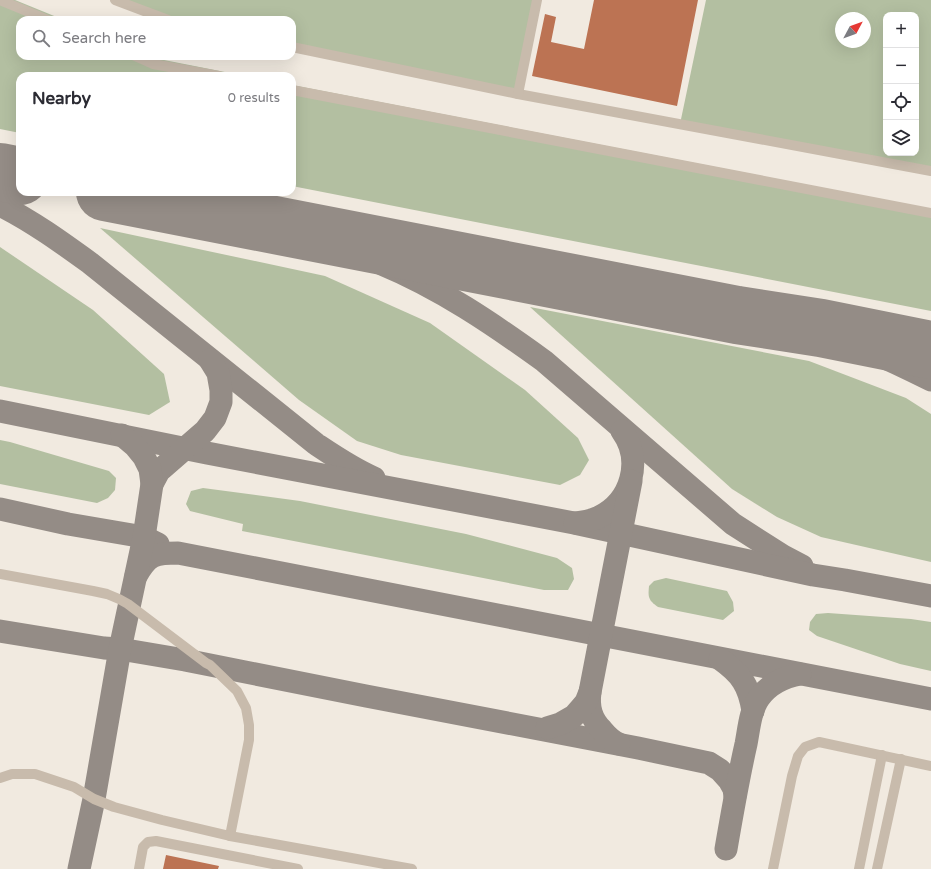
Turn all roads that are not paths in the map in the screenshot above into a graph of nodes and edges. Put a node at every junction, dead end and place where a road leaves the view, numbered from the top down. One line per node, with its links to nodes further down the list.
1 (0, 0): 4 (street)
2 (115, 0): 5 (street)
3 (537, 0): 10 (street)
4 (38, 16)
5 (157, 16)
6 (296, 48): 10 (street)
7 (144, 60): 8 (street)
8 (197, 72)
9 (296, 91): 12 (street)
10 (518, 94): 11 (street)
11 (931, 171)
12 (931, 213)
13 (0, 574): 18 (street)
14 (882, 755): 15 (street); 22 (street); 23 (street)
15 (901, 759): 16 (street); 24 (street)
16 (931, 766)
17 (0, 778): 18 (street)
18 (230, 836): 21 (street)
19 (139, 869): 20 (street)
20 (298, 869)
21 (412, 869)
22 (773, 869)
23 (859, 869)
24 (877, 869)

